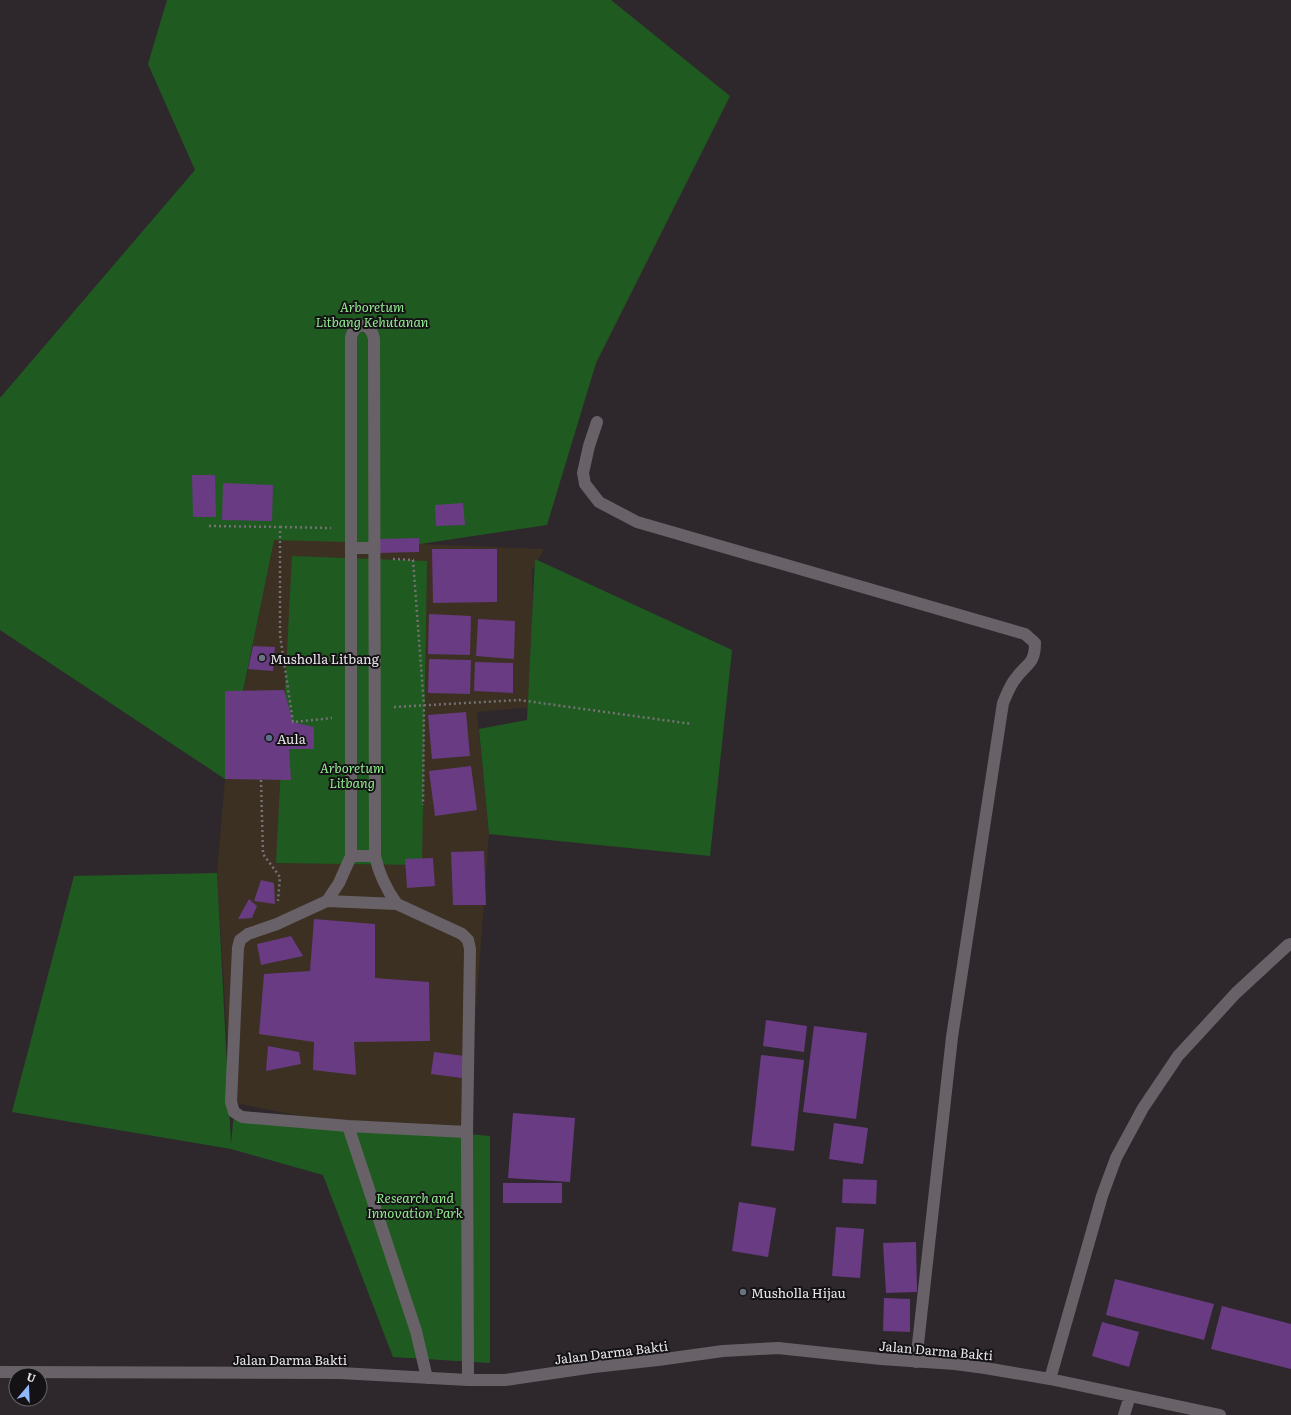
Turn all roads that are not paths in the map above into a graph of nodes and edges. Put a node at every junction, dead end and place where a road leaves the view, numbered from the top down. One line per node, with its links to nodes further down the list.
1 (597, 422): 11 (street)
2 (351, 548): 3 (street); 3 (street); 4 (street)
3 (374, 548): 5 (street)
4 (351, 856): 5 (street); 6 (street)
5 (375, 856): 7 (street)
6 (327, 901): 7 (street); 9 (street)
7 (396, 904): 10 (street)
8 (1291, 944): 14 (street)
9 (348, 1126): 10 (street); 13 (street)
10 (467, 1132): 15 (street)
11 (916, 1362): 14 (street, Jalan Darma Bakti); 15 (street, Jalan Darma Bakti)
12 (0, 1372): 13 (street, Jalan Darma Bakti)
13 (427, 1378): 15 (street, Jalan Darma Bakti)
14 (1050, 1379): 16 (street, Jalan Darma Bakti)
15 (468, 1380)
16 (1130, 1396): 17 (street); 18 (street, Jalan Darma Bakti)
17 (1124, 1415)
18 (1220, 1415)

